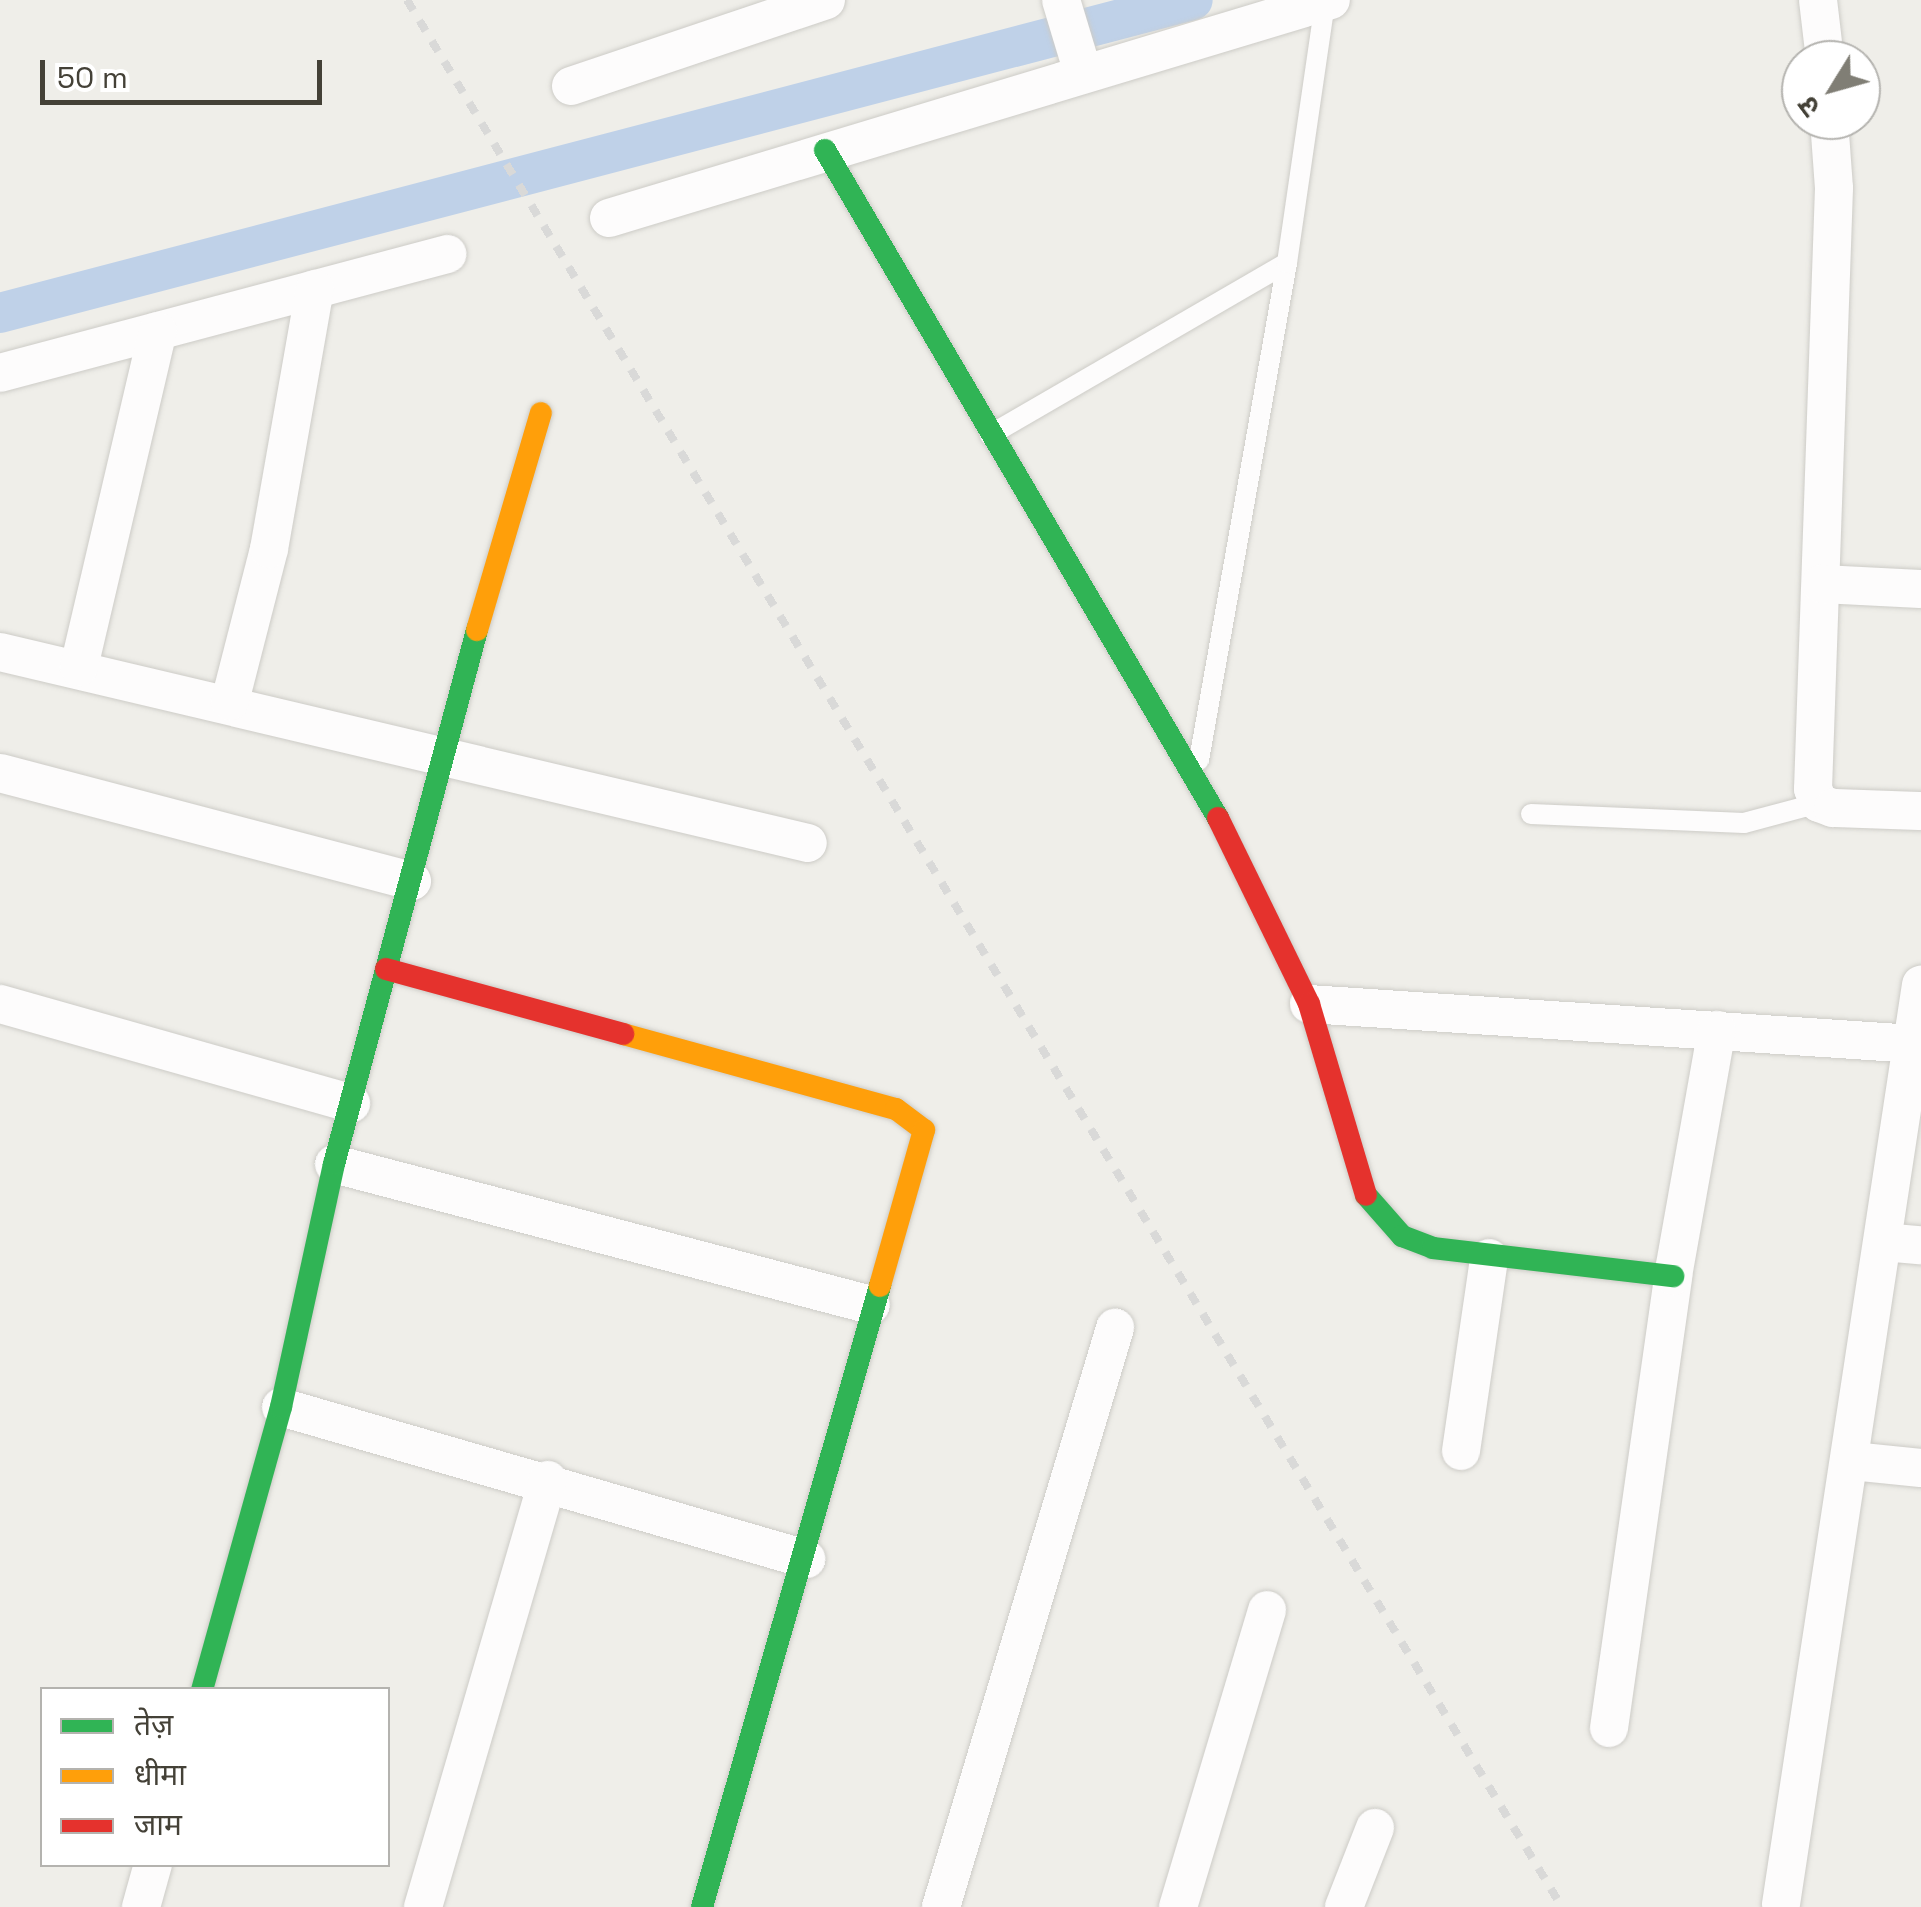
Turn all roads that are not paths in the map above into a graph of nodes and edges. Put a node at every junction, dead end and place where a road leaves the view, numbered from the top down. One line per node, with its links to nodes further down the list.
1 (826, 0): 7 (street)
2 (1061, 0): 6 (street)
3 (1818, 0): 5 (street)
4 (1328, 1): 6 (street); 12 (lane)
5 (1823, 40)
6 (1078, 56): 9 (street)
7 (571, 86)
8 (1831, 140): 18 (street)
9 (825, 150): 10 (street); 17 (street)
10 (609, 218)
11 (447, 254): 13 (street)
12 (1287, 264): 17 (lane); 25 (lane)
13 (315, 289): 14 (street); 22 (street)
14 (158, 332): 15 (street); 21 (street)
15 (0, 373)
16 (541, 413): 23 (street)
17 (988, 436): 25 (street)
18 (1821, 584): 19 (street); 26 (street)
19 (1921, 590)
20 (0, 652): 21 (street)
21 (79, 667): 22 (street)
22 (230, 701): 23 (street)
23 (439, 758): 29 (street); 30 (street)
24 (0, 773): 30 (street)
25 (1196, 774): 34 (street)
26 (1819, 804): 27 (street); 28 (lane)
27 (1921, 811)
28 (1531, 814)
29 (808, 842)
30 (412, 880): 31 (street)
31 (386, 969): 37 (street); 43 (street)
32 (1921, 985): 36 (street)
33 (0, 1004): 37 (street)
34 (1309, 1004): 35 (street); 41 (street)
35 (1716, 1030): 36 (street); 42 (street)
36 (1914, 1044): 39 (street)
37 (351, 1104): 38 (street)
38 (334, 1164): 43 (street); 45 (street)
39 (1884, 1242): 40 (street); 47 (street)
40 (1921, 1245)
41 (1489, 1258): 42 (street); 46 (street)
42 (1674, 1276): 53 (street)
43 (872, 1305): 50 (street)
44 (1116, 1328): 60 (street)
45 (281, 1407): 49 (street); 52 (street)
46 (1461, 1451)
47 (1852, 1461): 48 (street); 56 (street)
48 (1921, 1468)
49 (548, 1480): 50 (street); 58 (street)
50 (806, 1558): 59 (street)
51 (1267, 1610): 61 (street)
52 (203, 1687)
53 (1609, 1728)
54 (1375, 1828): 62 (street)
55 (152, 1867): 57 (street)
56 (1781, 1904)
57 (142, 1907)
58 (423, 1907)
59 (702, 1907)
60 (942, 1907)
61 (1178, 1907)
62 (1344, 1907)

